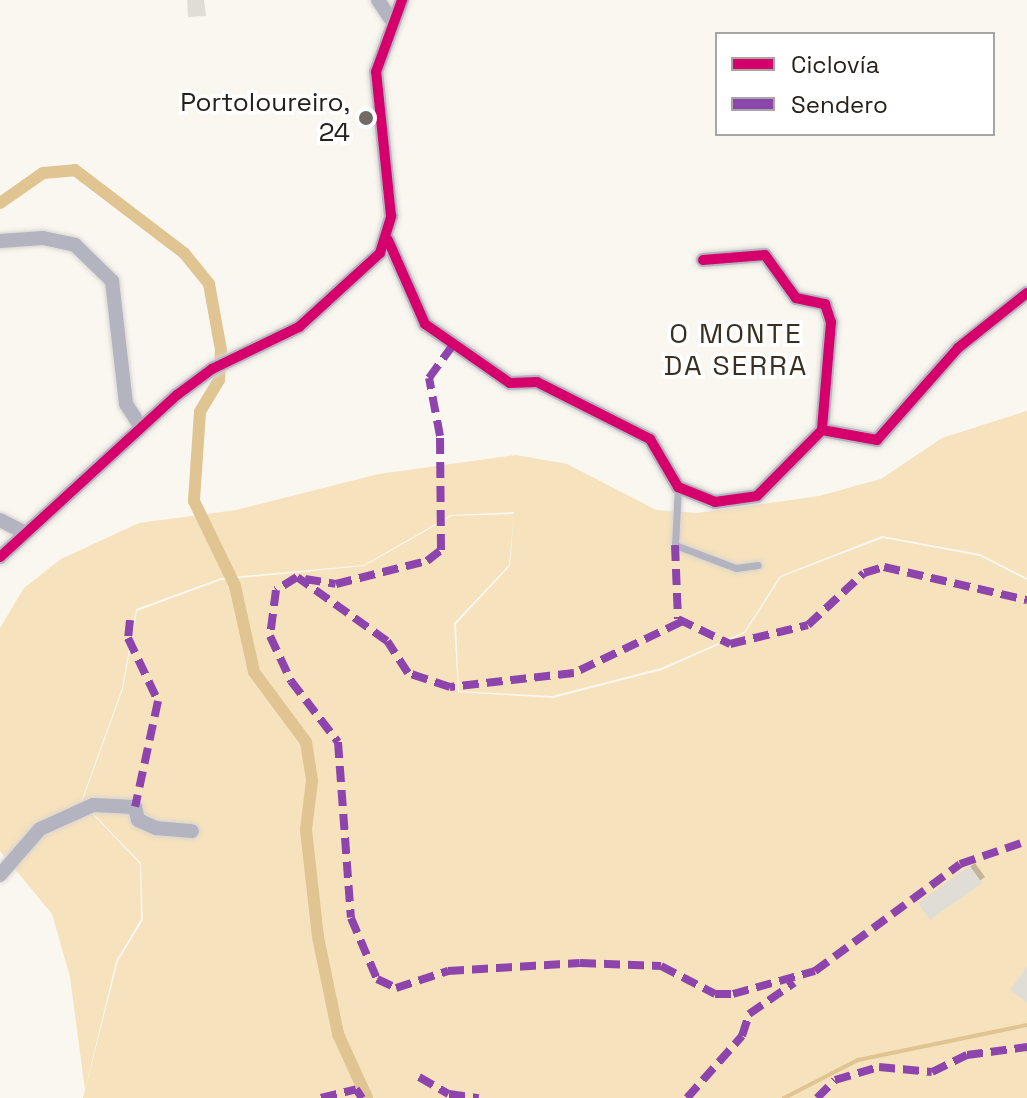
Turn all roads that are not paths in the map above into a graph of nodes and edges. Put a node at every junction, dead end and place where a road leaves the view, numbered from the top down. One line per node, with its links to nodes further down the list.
1 (378, 0): 3 (street)
2 (402, 0): 3 (street)
3 (390, 18): 4 (street)
4 (388, 240): 8 (street); 10 (street)
5 (0, 241): 8 (street)
6 (703, 260): 9 (street)
7 (1027, 293): 9 (street)
8 (141, 427): 12 (street)
9 (822, 430): 10 (street)
10 (678, 487): 14 (lane)
11 (0, 520): 12 (street)
12 (24, 532): 13 (street)
13 (0, 557)
14 (758, 565)
15 (192, 831): 16 (street)
16 (0, 875)

